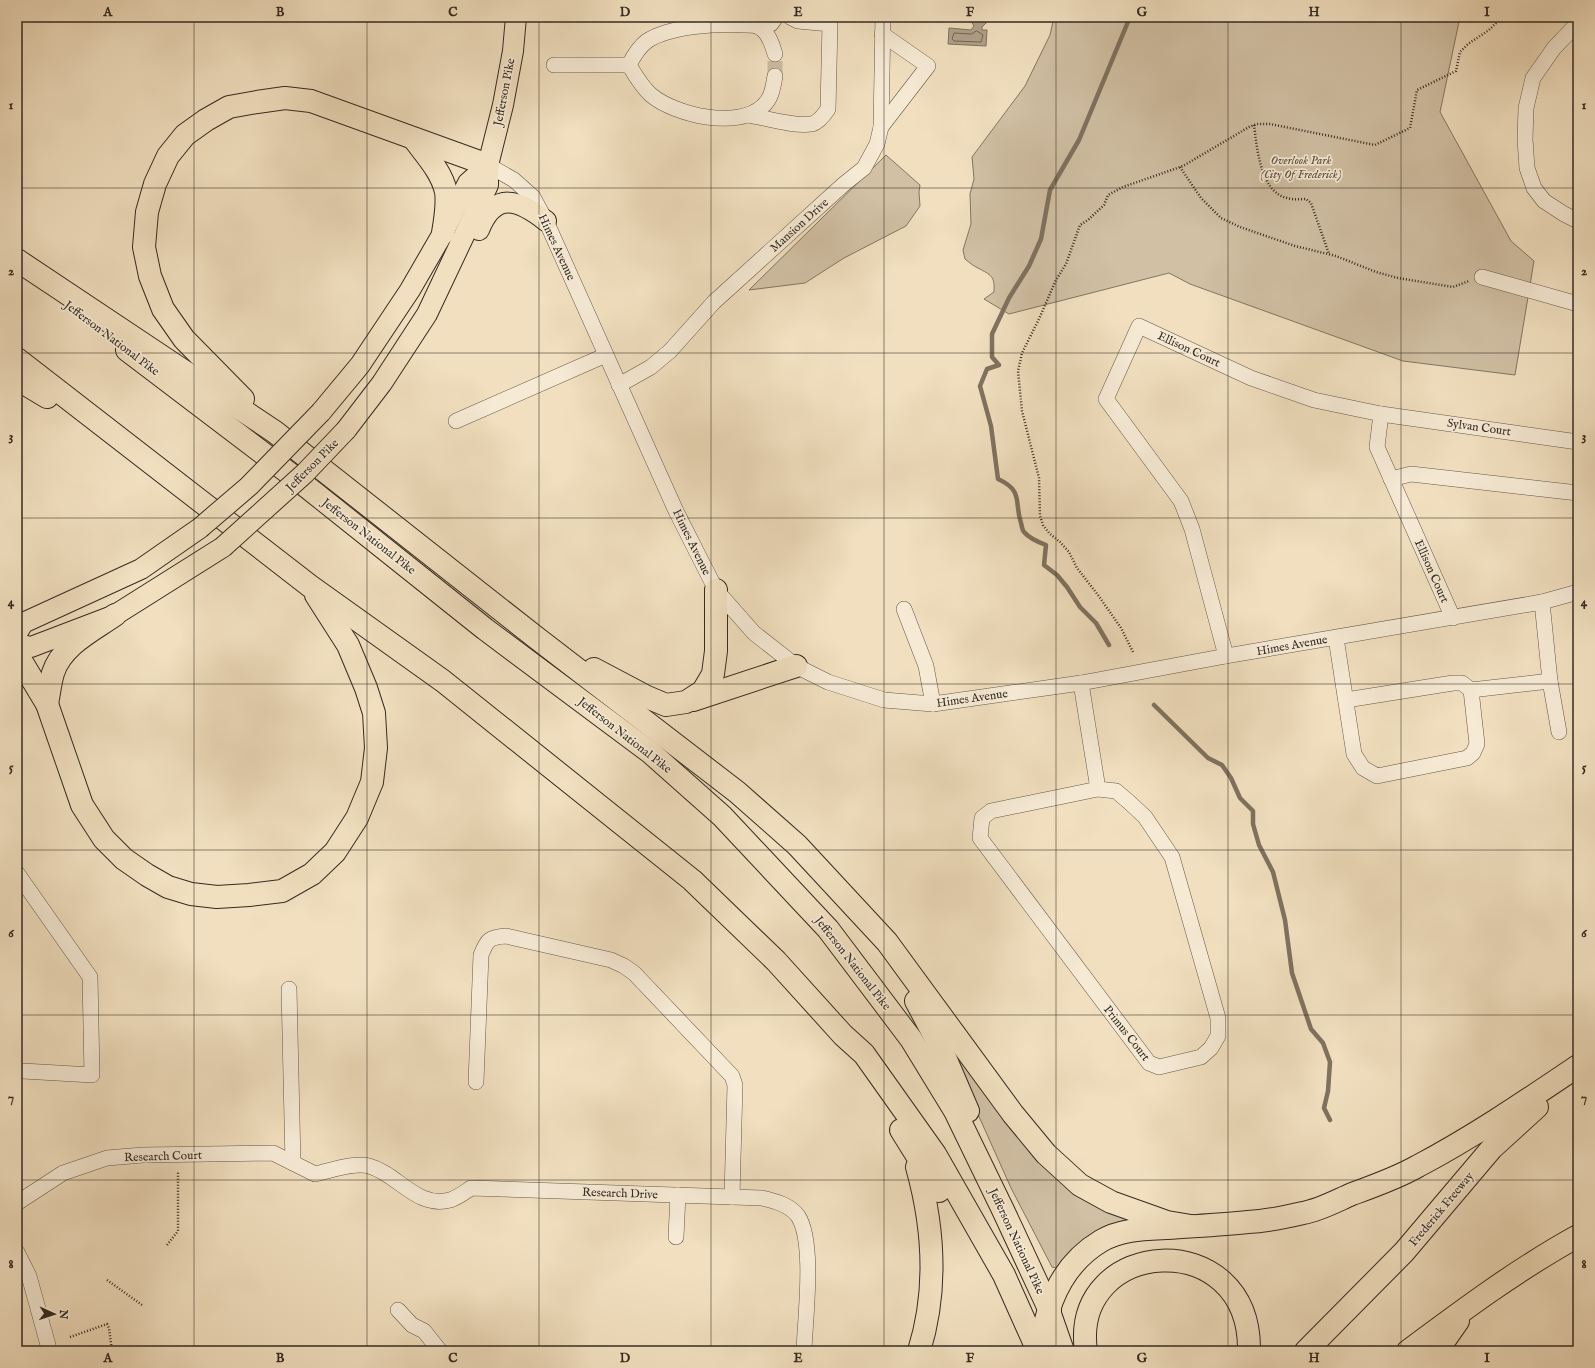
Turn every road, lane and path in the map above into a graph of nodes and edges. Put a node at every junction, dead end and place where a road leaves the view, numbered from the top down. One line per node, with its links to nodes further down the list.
1 (516, 17): 17 (main road, Jefferson Pike)
2 (776, 17): 7 (street)
3 (790, 17): 13 (street)
4 (883, 17): 8 (street, Mansion Drive)
5 (1502, 17): 14 (path)
6 (1578, 23): 20 (street)
7 (757, 26): 9 (street); 11 (street)
8 (882, 34): 15 (street, Mansion Drive); 15 (street)
9 (775, 54)
10 (554, 65): 11 (street)
11 (629, 65): 13 (street)
12 (774, 76): 13 (street)
13 (749, 115)
14 (1254, 124): 18 (path); 22 (path)
15 (880, 126): 31 (street, Mansion Drive)
16 (414, 139): 17 (highway); 21 (highway); 34 (highway)
17 (488, 165): 19 (street, Himes Avenue); 21 (main road); 27 (main road, Jefferson Pike)
18 (1180, 167): 22 (path); 50 (path)
19 (546, 220): 27 (main road); 28 (street, Himes Avenue)
20 (1578, 221)
21 (443, 233): 46 (main road, bridge)
22 (1329, 254): 25 (path)
23 (17, 260): 34 (highway)
24 (17, 266): 78 (highway, Jefferson National Pike)
25 (1482, 277): 26 (street)
26 (1578, 304)
27 (427, 314): 44 (main road, Jefferson Pike, bridge)
28 (606, 355): 31 (street, Himes Avenue); 33 (street)
29 (17, 359): 36 (highway)
30 (17, 379): 36 (highway)
31 (619, 385): 40 (street, Himes Avenue)
32 (1381, 414): 35 (street, Sylvan Court); 37 (street, Ellison Court); 52 (street, Ellison Court)
33 (456, 421)
34 (275, 432): 48 (highway)
35 (1578, 442)
36 (133, 450): 39 (highway)
37 (1391, 479): 38 (street); 45 (street, Ellison Court)
38 (1578, 493)
39 (310, 586): 59 (highway); 66 (highway)
40 (716, 590): 53 (street, Himes Avenue); 58 (highway)
41 (1578, 592): 42 (street, Himes Avenue)
42 (1542, 602): 45 (street, Himes Avenue); 54 (street)
43 (904, 609): 60 (street)
44 (114, 615): 49 (main road, Jefferson Pike); 59 (highway)
45 (1453, 618): 47 (street, Himes Avenue)
46 (17, 633)
47 (1336, 638): 52 (street, Himes Avenue); 57 (street)
48 (538, 639): 58 (highway); 64 (highway)
49 (17, 644)
50 (1133, 652)
51 (17, 654): 59 (highway)
52 (1226, 656): 55 (street, Himes Avenue)
53 (796, 666): 58 (highway); 60 (street, Himes Avenue)
54 (1550, 681): 56 (street); 61 (street)
55 (1081, 683): 60 (street, Himes Avenue); 62 (street)
56 (1471, 690): 57 (street); 57 (street)
57 (1346, 700)
58 (686, 702)
59 (48, 704)
60 (933, 704)
61 (1559, 732)
62 (1098, 789): 62 (street, Primus Court)
63 (17, 873): 69 (street)
64 (887, 942): 78 (highway); 79 (highway)
65 (290, 989): 72 (street)
66 (844, 1035): 71 (highway); 96 (highway)
67 (1578, 1066): 79 (highway)
68 (1578, 1069): 101 (highway, Frederick Freeway)
69 (23, 1071)
70 (476, 1082): 76 (street)
71 (911, 1145): 94 (highway); 95 (highway)
72 (293, 1163): 74 (street, Research Court); 77 (street, Research Court)
73 (178, 1172): 82 (path)
74 (315, 1174): 75 (street, Research Drive)
75 (678, 1195): 76 (street, Research Drive); 81 (street)
76 (732, 1197): 93 (street, Research Drive)
77 (17, 1203)
78 (1003, 1210): 88 (highway, Jefferson National Pike)
79 (1191, 1226): 88 (highway)
80 (1578, 1236): 86 (highway)
81 (676, 1237)
82 (167, 1244)
83 (17, 1252): 90 (street)
84 (107, 1280): 85 (path)
85 (142, 1305)
86 (1467, 1307): 102 (highway); 103 (highway)
87 (398, 1310): 92 (street)
88 (1050, 1311): 97 (highway); 98 (main road, Jefferson National Pike)
89 (70, 1336): 91 (path)
90 (49, 1351)
91 (112, 1351)
92 (440, 1351)
93 (804, 1351)
94 (919, 1351)
95 (1024, 1351)
96 (1038, 1351)
97 (1041, 1351)
98 (1064, 1351)
99 (1086, 1351): 100 (highway)
100 (1249, 1351)
101 (1306, 1351)
102 (1408, 1351)
103 (1437, 1351)

